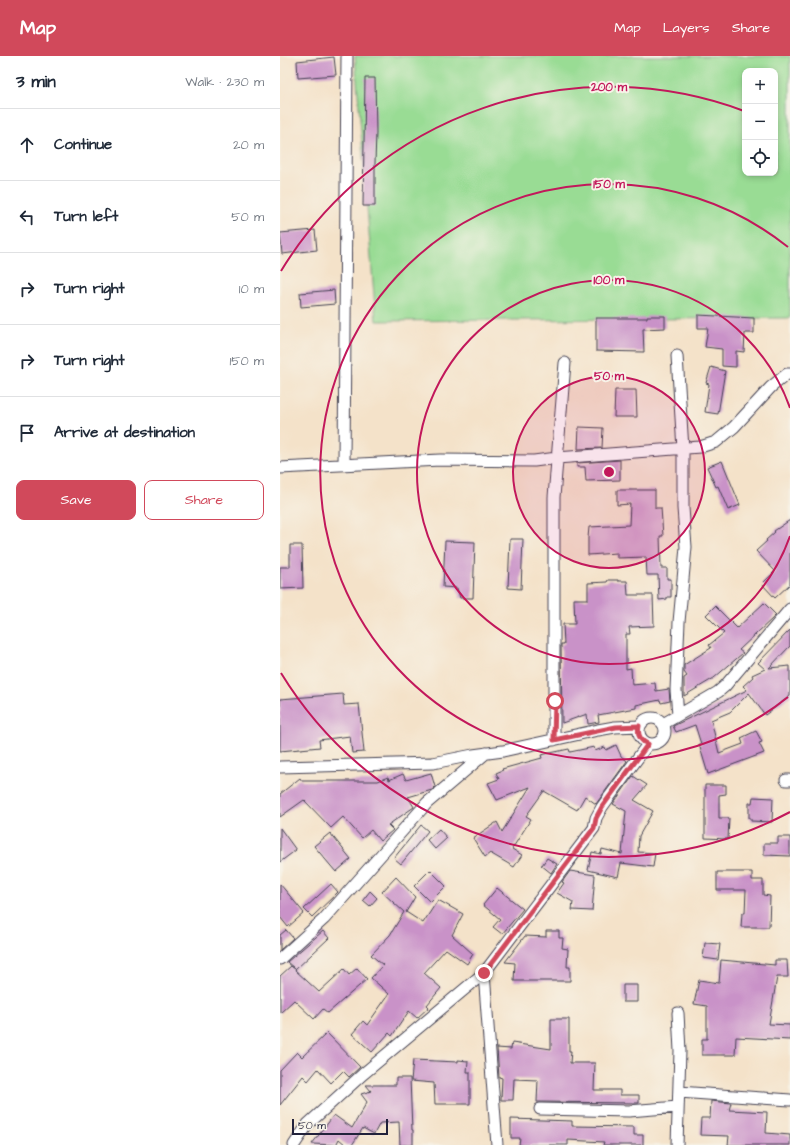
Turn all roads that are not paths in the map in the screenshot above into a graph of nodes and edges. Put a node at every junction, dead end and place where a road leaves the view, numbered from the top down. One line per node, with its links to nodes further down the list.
1 (347, 56): 7 (street)
2 (677, 356): 5 (street)
3 (565, 363): 6 (street)
4 (790, 374): 5 (street)
5 (683, 449): 6 (street); 10 (street)
6 (557, 458): 7 (street); 13 (street)
7 (344, 464): 8 (street)
8 (280, 468)
9 (790, 609): 10 (street)
10 (678, 715): 11 (street)
11 (663, 724): 12 (street); 14 (street)
12 (639, 726): 13 (street); 14 (street)
13 (554, 740): 15 (street)
14 (648, 744): 18 (street)
15 (486, 753): 16 (street); 17 (street)
16 (280, 767)
17 (280, 959)
18 (484, 973): 24 (street); 25 (street)
19 (678, 1013): 20 (street)
20 (679, 1092): 21 (street); 22 (street)
21 (790, 1100)
22 (678, 1107): 23 (street); 26 (street)
23 (540, 1109)
24 (294, 1145)
25 (497, 1145)
26 (677, 1145)

